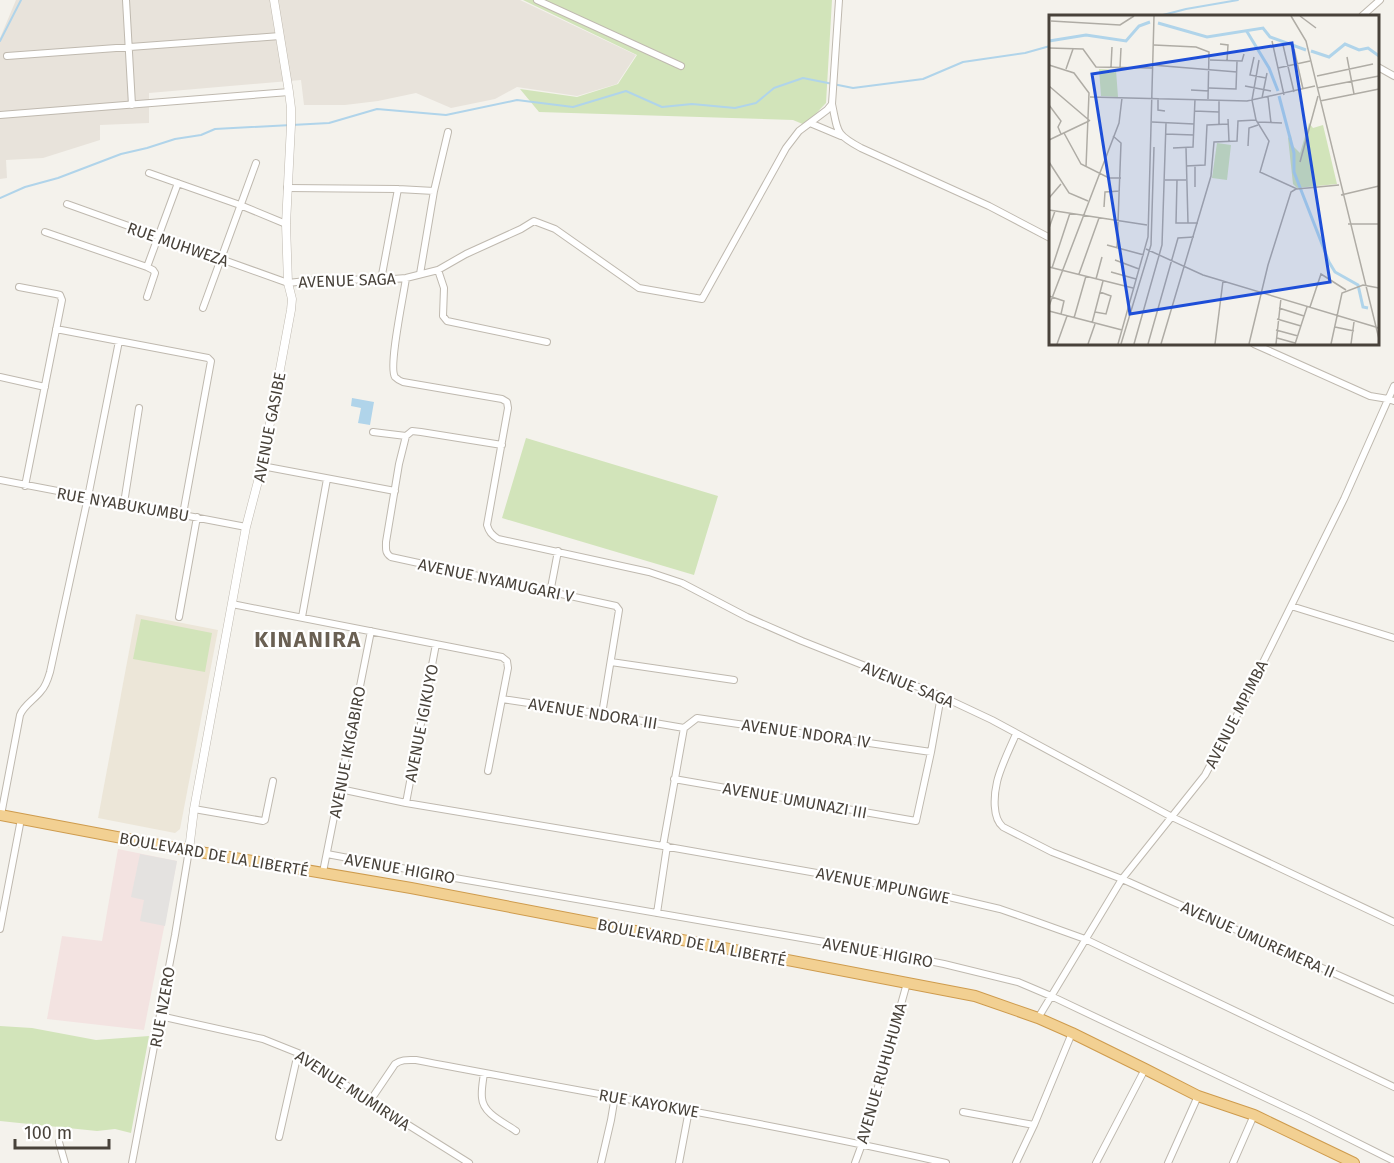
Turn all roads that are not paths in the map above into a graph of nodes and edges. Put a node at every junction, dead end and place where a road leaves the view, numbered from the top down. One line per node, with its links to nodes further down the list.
1 (126, 0): 8 (street)
2 (274, 0): 7 (street, AVENUE GASIBE)
3 (537, 0): 10 (street)
4 (839, 0): 14 (street)
5 (1380, 0): 6 (street)
6 (1363, 15)
7 (280, 36): 8 (street); 13 (street, AVENUE GASIBE)
8 (129, 48): 9 (street); 15 (street)
9 (7, 56)
10 (681, 66)
11 (1379, 68): 12 (street)
12 (1394, 76)
13 (289, 92): 15 (street); 23 (street, AVENUE GASIBE)
14 (832, 104): 17 (street); 19 (street)
15 (132, 105): 16 (street)
16 (0, 115)
17 (810, 123): 19 (street); 34 (street, AVENUE SAGA)
18 (448, 132): 25 (street)
19 (841, 136): 31 (street)
20 (256, 163): 27 (street)
21 (149, 173): 22 (street)
22 (178, 183): 27 (street); 30 (street)
23 (287, 188): 24 (street); 28 (street, AVENUE GASIBE)
24 (398, 189): 25 (street); 37 (street)
25 (434, 191): 35 (street)
26 (67, 204): 30 (street, RUE MUHWEZA)
27 (240, 205): 28 (street); 32 (street)
28 (286, 224): 38 (street, AVENUE GASIBE)
29 (45, 232): 33 (street)
30 (158, 237): 32 (street, RUE MUHWEZA); 33 (street)
31 (1049, 237)
32 (221, 259): 38 (street, RUE MUHWEZA); 41 (street)
33 (147, 267): 40 (street)
34 (438, 270): 35 (street, AVENUE SAGA); 44 (street)
35 (420, 274): 36 (street, AVENUE SAGA)
36 (406, 278): 37 (street, AVENUE SAGA); 53 (street)
37 (381, 280): 38 (street, AVENUE SAGA)
38 (288, 283): 54 (street, AVENUE GASIBE)
39 (19, 287): 42 (street)
40 (147, 297)
41 (203, 308)
42 (56, 329): 43 (street); 48 (street)
43 (119, 341): 59 (street); 61 (street)
44 (547, 342)
45 (1256, 345): 49 (street)
46 (0, 377): 48 (street)
47 (1394, 386): 49 (street, AVENUE MPIMBA)
48 (45, 387): 57 (street)
49 (1391, 400): 67 (street, AVENUE MPIMBA)
50 (139, 408): 60 (street)
51 (373, 432): 52 (street)
52 (406, 436): 53 (street); 58 (street, AVENUE NYAMUGARI V)
53 (502, 443): 64 (street, AVENUE SAGA)
54 (262, 466): 55 (street); 63 (street, AVENUE GASIBE)
55 (327, 479): 58 (street); 69 (street)
56 (0, 480): 57 (street, RUE NYABUKUMBU)
57 (26, 486): 59 (street, RUE NYABUKUMBU)
58 (395, 491): 65 (street, AVENUE NYAMUGARI V)
59 (88, 498): 60 (street, RUE NYABUKUMBU); 87 (street)
60 (124, 503): 61 (street, RUE NYABUKUMBU)
61 (183, 514): 62 (street, RUE NYABUKUMBU)
62 (198, 517): 63 (street, RUE NYABUKUMBU); 68 (street)
63 (246, 527): 66 (street, AVENUE GASIBE)
64 (558, 551): 65 (street); 75 (street, AVENUE SAGA)
65 (550, 593): 73 (street, AVENUE NYAMUGARI V)
66 (232, 604): 69 (street); 86 (street, AVENUE GASIBE)
67 (1291, 606): 71 (street); 88 (street, AVENUE MPIMBA)
68 (179, 617)
69 (302, 617): 70 (street)
70 (371, 631): 72 (street); 84 (street, AVENUE IKIGABIRO)
71 (1394, 638)
72 (436, 644): 76 (street); 85 (street, AVENUE IGIKUYO)
73 (611, 663): 74 (street); 77 (street, AVENUE NYAMUGARI V)
74 (734, 680)
75 (940, 696): 79 (street, AVENUE SAGA); 80 (street)
76 (502, 699): 77 (street, AVENUE NDORA III); 81 (street)
77 (603, 714): 78 (street, AVENUE NDORA III)
78 (684, 728): 80 (street, AVENUE NDORA IV); 82 (street)
79 (1016, 734): 88 (street, AVENUE SAGA); 94 (street, AVENUE UMUREMERA II)
80 (931, 752): 82 (street, AVENUE UMUNAZI III)
81 (488, 771)
82 (674, 779): 90 (street)
83 (273, 781): 86 (street)
84 (340, 789): 85 (street, AVENUE MPUNGWE); 92 (street, AVENUE IKIGABIRO)
85 (406, 803): 90 (street, AVENUE MPUNGWE)
86 (194, 809): 91 (street, AVENUE GASIBE)
87 (0, 815): 89 (highway, BOULEVARD DE LA LIBERTÉ)
88 (1172, 817): 94 (street, AVENUE MPIMBA); 97 (street, AVENUE SAGA)
89 (21, 819): 91 (highway, BOULEVARD DE LA LIBERTÉ); 95 (street)
90 (665, 846): 96 (street); 99 (street, AVENUE MPUNGWE)
91 (189, 850): 93 (highway, BOULEVARD DE LA LIBERTÉ); 103 (street, RUE NZERO)
92 (327, 854): 93 (street, AVENUE IKIGABIRO); 96 (street, AVENUE HIGIRO)
93 (323, 872): 100 (highway, BOULEVARD DE LA LIBERTÉ)
94 (1122, 879): 99 (street, AVENUE MPIMBA); 102 (street, AVENUE UMUREMERA II)
95 (4, 888): 98 (street)
96 (657, 913): 101 (street, AVENUE HIGIRO)
97 (1394, 922)
98 (0, 929)
99 (1085, 939): 101 (street, AVENUE MPIMBA); 109 (street, AVENUE MPUNGWE)
100 (907, 983): 104 (highway, BOULEVARD DE LA LIBERTÉ); 120 (street, AVENUE RUHUHUMA)
101 (1051, 996): 104 (street, AVENUE MPIMBA); 121 (street, AVENUE HIGIRO)
102 (1394, 1000)
103 (160, 1016): 106 (street, AVENUE MUMIRWA); 123 (street, RUE NZERO)
104 (1038, 1018): 105 (highway, BOULEVARD DE LA LIBERTÉ)
105 (1072, 1033): 107 (highway, BOULEVARD DE LA LIBERTÉ); 116 (street)
106 (298, 1053): 112 (street, AVENUE MUMIRWA); 118 (street)
107 (1145, 1069): 111 (highway, BOULEVARD DE LA LIBERTÉ); 130 (street)
108 (484, 1073): 110 (street, RUE KAYOKWE); 112 (street, RUE KAYOKWE); 117 (street)
109 (1394, 1087)
110 (615, 1096): 113 (street, RUE KAYOKWE); 125 (street)
111 (1198, 1096): 115 (highway, BOULEVARD DE LA LIBERTÉ); 131 (street)
112 (370, 1101): 124 (street, AVENUE MUMIRWA)
113 (688, 1110): 120 (street, RUE KAYOKWE); 126 (street)
114 (963, 1112): 116 (street)
115 (1254, 1115): 132 (street); 133 (highway, BOULEVARD DE LA LIBERTÉ)
116 (1034, 1125): 129 (street)
117 (516, 1131)
118 (279, 1137)
119 (59, 1142): 122 (street)
120 (862, 1144): 127 (street, AVENUE RUHUHUMA); 128 (street, RUE KAYOKWE)
121 (1394, 1161)
122 (65, 1163)
123 (132, 1163)
124 (469, 1163)
125 (601, 1163)
126 (679, 1163)
127 (855, 1163)
128 (946, 1163)
129 (1016, 1163)
130 (1096, 1163)
131 (1168, 1163)
132 (1233, 1163)
133 (1354, 1163)

